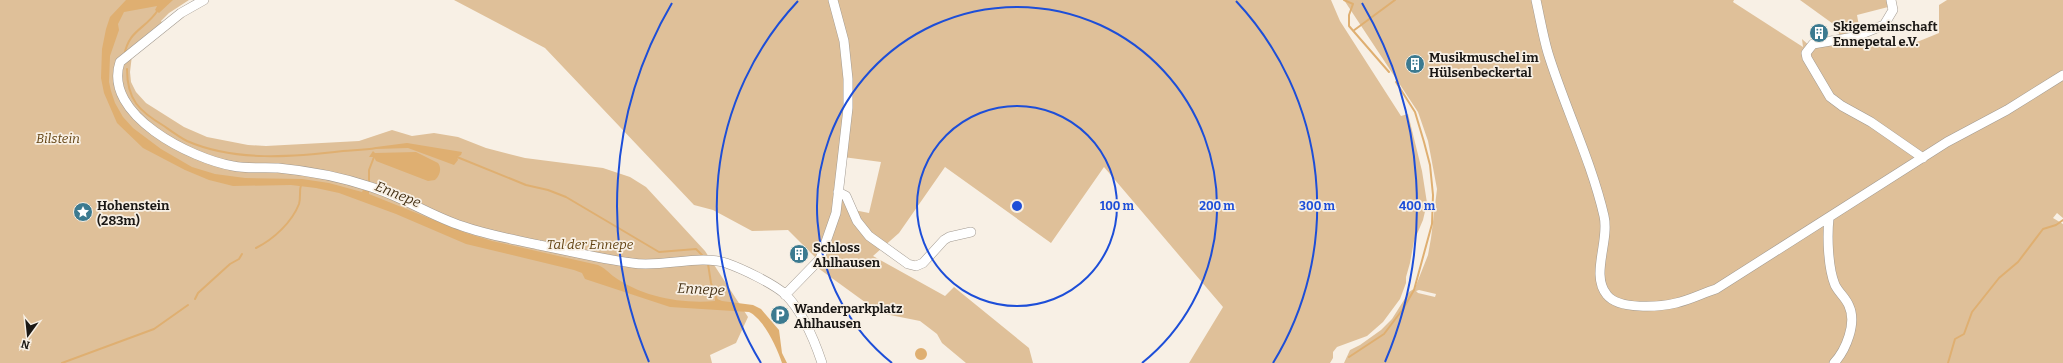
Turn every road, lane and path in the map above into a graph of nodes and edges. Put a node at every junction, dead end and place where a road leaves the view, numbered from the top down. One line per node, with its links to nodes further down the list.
1 (204, 0): 10 (street)
2 (833, 0): 7 (street)
3 (1536, 0): 8 (street)
4 (1891, 0): 6 (street)
5 (2063, 75): 6 (street)
6 (1923, 158): 8 (street)
7 (838, 192): 9 (street); 10 (street)
8 (1829, 218): 12 (street)
9 (971, 232)
10 (785, 295): 11 (street)
11 (822, 363)
12 (1834, 363)

